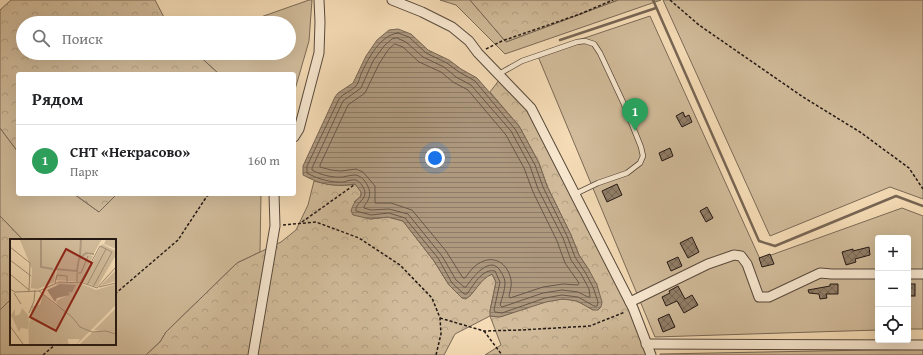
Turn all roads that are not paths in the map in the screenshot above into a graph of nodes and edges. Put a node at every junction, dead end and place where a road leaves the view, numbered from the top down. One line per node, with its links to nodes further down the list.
1 (319, 0): 4 (street)
2 (392, 0): 3 (street)
3 (499, 74): 5 (street); 5 (lane)
4 (296, 133)
5 (575, 194): 10 (street)
6 (274, 196): 13 (street)
7 (875, 274): 10 (street)
8 (911, 274): 9 (street)
9 (923, 274)
10 (632, 305): 11 (street)
11 (646, 344): 12 (street); 14 (street)
12 (923, 345)
13 (252, 355)
14 (651, 355)

